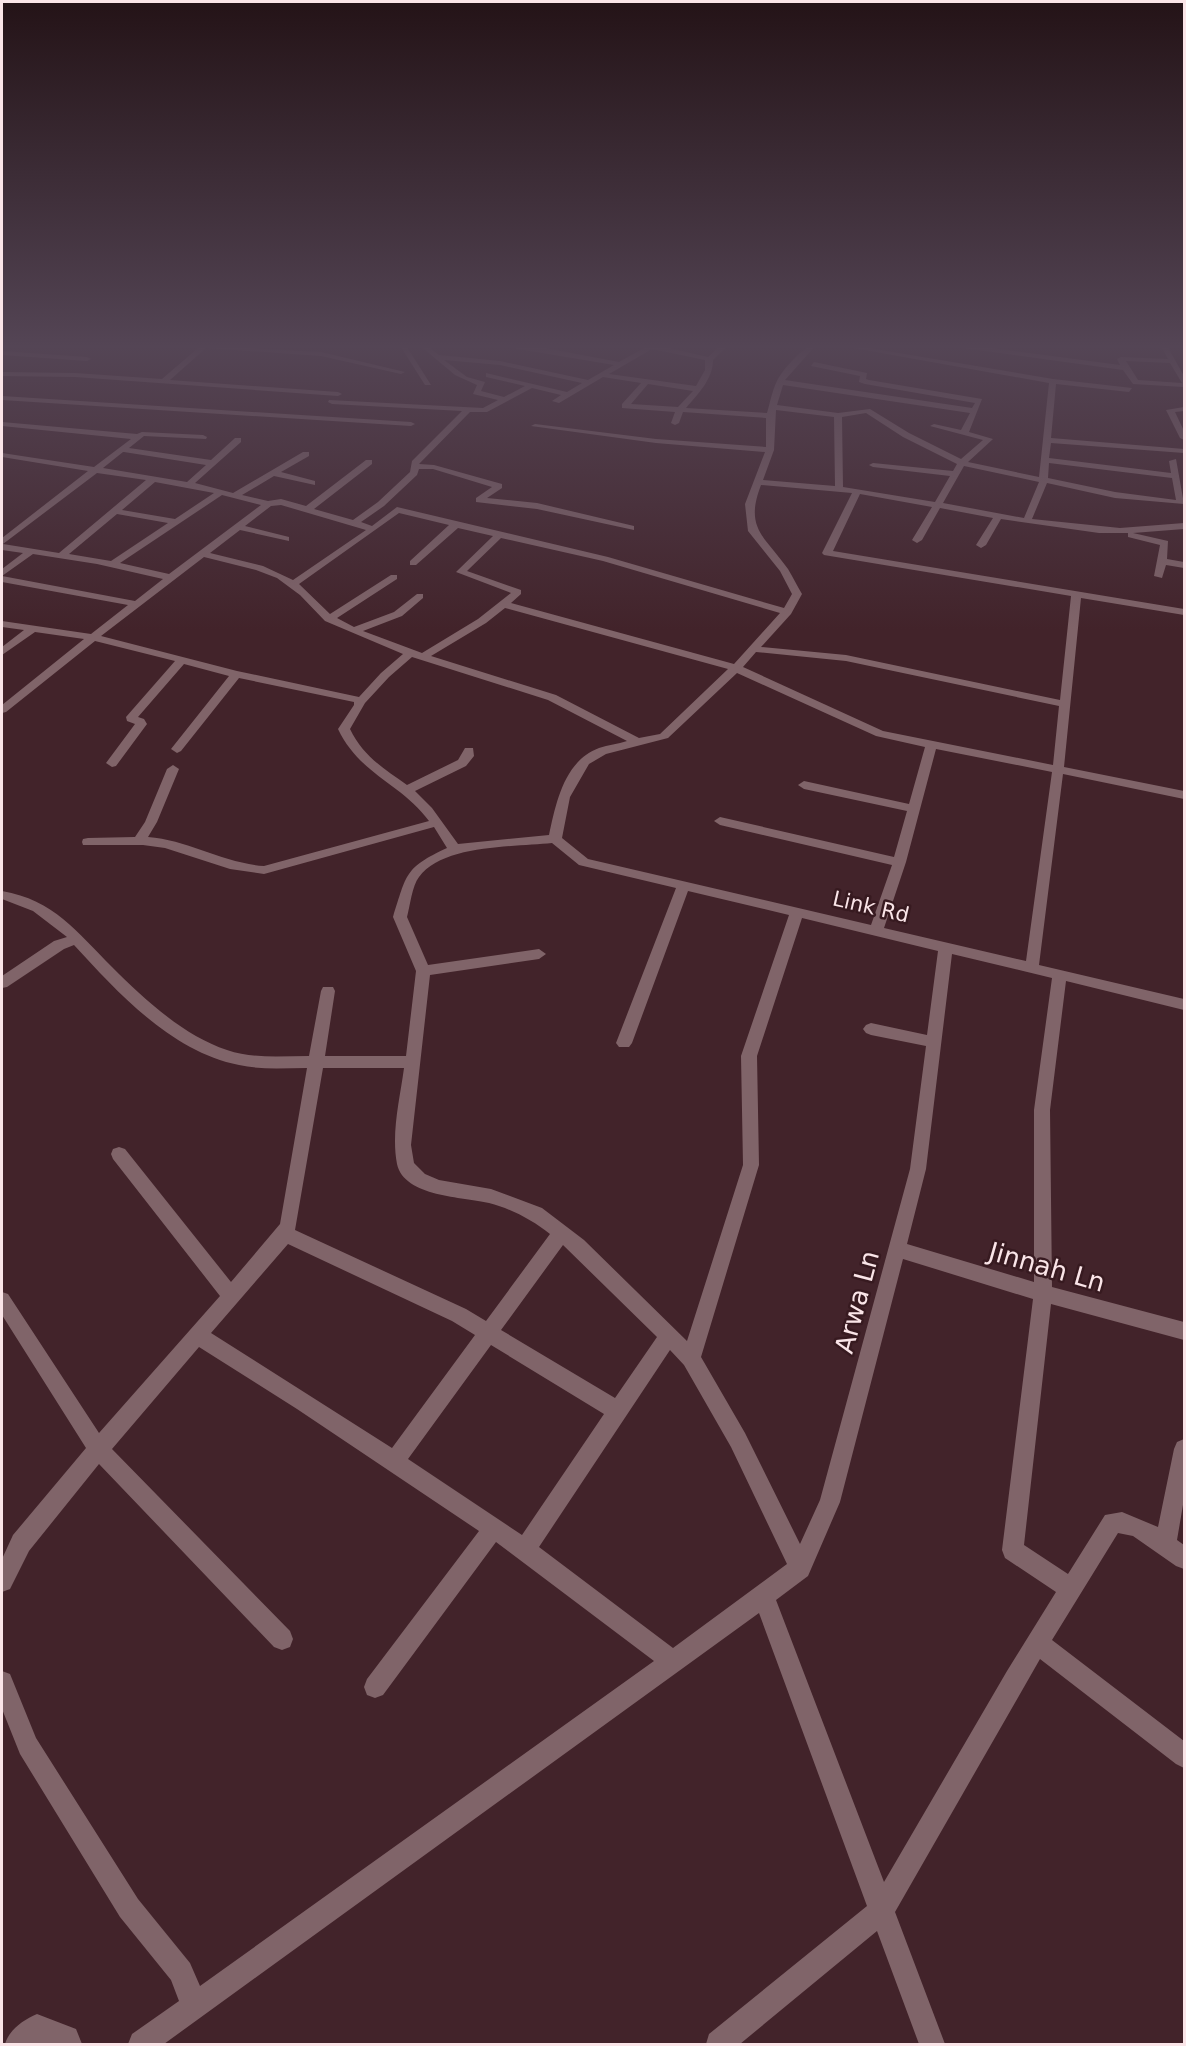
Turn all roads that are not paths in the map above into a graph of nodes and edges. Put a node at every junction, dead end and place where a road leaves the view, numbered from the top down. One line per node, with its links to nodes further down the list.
1 (136, 439): 10 (street)
2 (439, 439): 21 (street)
3 (644, 439): 11 (street)
4 (770, 439): 11 (street)
5 (838, 439): 31 (street)
6 (919, 439): 19 (street)
7 (988, 439): 19 (street)
8 (238, 441): 18 (street)
9 (1047, 441): 12 (street); 15 (street)
10 (123, 450): 18 (street); 22 (street)
11 (770, 450): 27 (street)
12 (1185, 451)
13 (306, 454): 23 (street)
14 (2, 455): 22 (street)
15 (1045, 460): 25 (street); 28 (street)
16 (1173, 461): 25 (street)
17 (369, 462): 37 (street)
18 (212, 463): 30 (street)
19 (962, 463): 24 (street); 28 (street)
20 (873, 465): 24 (street)
21 (414, 466): 42 (street); 46 (street)
22 (94, 470): 26 (street); 52 (street)
23 (274, 473): 29 (street); 34 (street)
24 (955, 474): 36 (street)
25 (1176, 476): 28 (street)
26 (153, 479): 30 (street); 38 (street)
27 (758, 482): 31 (street); 72 (street)
28 (1043, 482): 40 (street)
29 (312, 483)
30 (188, 485): 33 (street)
31 (839, 489): 32 (street)
32 (857, 491): 36 (street); 68 (street)
33 (221, 492): 34 (street); 41 (street)
34 (235, 495): 35 (street)
35 (268, 504): 37 (street); 45 (street)
36 (937, 504): 39 (street); 51 (street)
37 (307, 510): 42 (street)
38 (115, 511): 41 (street); 57 (street)
39 (998, 516): 40 (street); 53 (street)
40 (1027, 521): 48 (street)
41 (178, 522): 60 (street)
42 (354, 523): 47 (street)
43 (456, 525): 47 (street); 49 (street); 59 (street)
44 (1185, 526): 48 (street)
45 (239, 527): 50 (street); 56 (street)
46 (631, 528)
47 (373, 529): 67 (street)
48 (1120, 531): 58 (street)
49 (499, 535): 71 (street); 72 (street)
50 (286, 538)
51 (917, 540)
52 (2, 542)
53 (981, 545)
54 (2, 547): 55 (street)
55 (30, 552): 57 (street); 62 (street)
56 (204, 554): 65 (street); 67 (street)
57 (61, 556): 60 (street)
58 (1162, 561): 61 (street); 63 (street)
59 (413, 563)
60 (112, 564): 65 (street)
61 (1185, 565)
62 (2, 573)
63 (1159, 576)
64 (394, 577): 74 (street)
65 (172, 578): 70 (street)
66 (2, 579): 70 (street)
67 (293, 584): 74 (street)
68 (1076, 595): 73 (street); 87 (street)
69 (420, 596): 77 (street)
70 (137, 604): 78 (street)
71 (503, 604): 82 (street); 84 (street)
72 (787, 612): 79 (street)
73 (1185, 612)
74 (329, 619): 77 (street)
75 (2, 624): 76 (street)
76 (32, 629): 78 (street); 80 (street)
77 (354, 631): 81 (street)
78 (93, 637): 83 (street); 88 (street)
79 (754, 649): 84 (street); 87 (street)
80 (2, 652)
81 (411, 653): 82 (street); 86 (street)
82 (423, 657): 89 (street)
83 (183, 659): 85 (street); 93 (street)
84 (736, 668): 89 (street); 90 (street)
85 (236, 674): 86 (street); 91 (street)
86 (360, 702): 97 (street)
87 (1064, 704): 95 (street)
88 (2, 710)
89 (637, 742): 102 (street)
90 (932, 744): 95 (street); 99 (street)
91 (177, 749)
92 (469, 750): 97 (street)
93 (112, 763)
94 (173, 769): 104 (street)
95 (1058, 770): 98 (street); 114 (street)
96 (804, 785): 99 (street)
97 (405, 791): 101 (street)
98 (1185, 795)
99 (914, 809): 106 (street)
100 (720, 821): 106 (street)
101 (435, 823): 104 (street); 105 (street)
102 (555, 839): 105 (street); 107 (street, Link Rd)
103 (88, 842): 104 (street)
104 (138, 842)
105 (455, 849): 115 (street)
106 (899, 862): 110 (street)
107 (684, 885): 109 (street, Link Rd); 122 (street)
108 (2, 895): 111 (street)
109 (797, 912): 110 (street, Link Rd); 136 (street)
110 (876, 930): 112 (street, Link Rd)
111 (77, 939): 117 (street); 123 (street)
112 (946, 947): 114 (street, Link Rd); 121 (street, Arwa Ln)
113 (539, 954): 115 (street)
114 (1032, 967): 116 (street, Link Rd)
115 (423, 971): 124 (street)
116 (1060, 975): 119 (street, Link Rd); 129 (street)
117 (2, 983)
118 (328, 990): 123 (street)
119 (1185, 1004)
120 (871, 1029): 121 (street)
121 (934, 1042): 128 (street, Arwa Ln)
122 (624, 1043)
123 (317, 1062): 124 (street); 127 (street)
124 (414, 1062): 126 (street)
125 (119, 1154): 130 (street)
126 (561, 1233): 132 (street); 135 (street)
127 (285, 1234): 130 (street); 132 (street)
128 (897, 1249): 129 (street, Jinnah Ln); 145 (street, Arwa Ln)
129 (1043, 1293): 133 (street, Jinnah Ln); 147 (street)
130 (231, 1296): 134 (street)
131 (2, 1300): 138 (street)
132 (488, 1331): 137 (street); 140 (street)
133 (1185, 1331)
134 (197, 1335): 138 (street); 140 (street)
135 (669, 1335): 136 (street); 137 (street)
136 (691, 1358): 145 (street)
137 (618, 1411): 143 (street)
138 (98, 1449): 146 (street); 149 (street)
139 (1185, 1449): 142 (street)
140 (394, 1462): 141 (street)
141 (494, 1528): 143 (street); 153 (street)
142 (1165, 1545): 144 (street); 147 (street)
143 (525, 1549): 151 (street)
144 (1185, 1558)
145 (800, 1568): 148 (street)
146 (2, 1581)
147 (1071, 1588): 150 (street)
148 (764, 1596): 151 (street); 155 (street)
149 (282, 1639)
150 (1038, 1642): 154 (street); 155 (street)
151 (673, 1662): 156 (street)
152 (2, 1682): 156 (street)
153 (375, 1687)
154 (1185, 1756)
155 (882, 1910): 160 (street); 161 (street)
156 (194, 2007): 159 (street)
157 (18, 2044): 158 (street)
158 (69, 2044)
159 (142, 2044)
160 (719, 2044)
161 (932, 2044)

